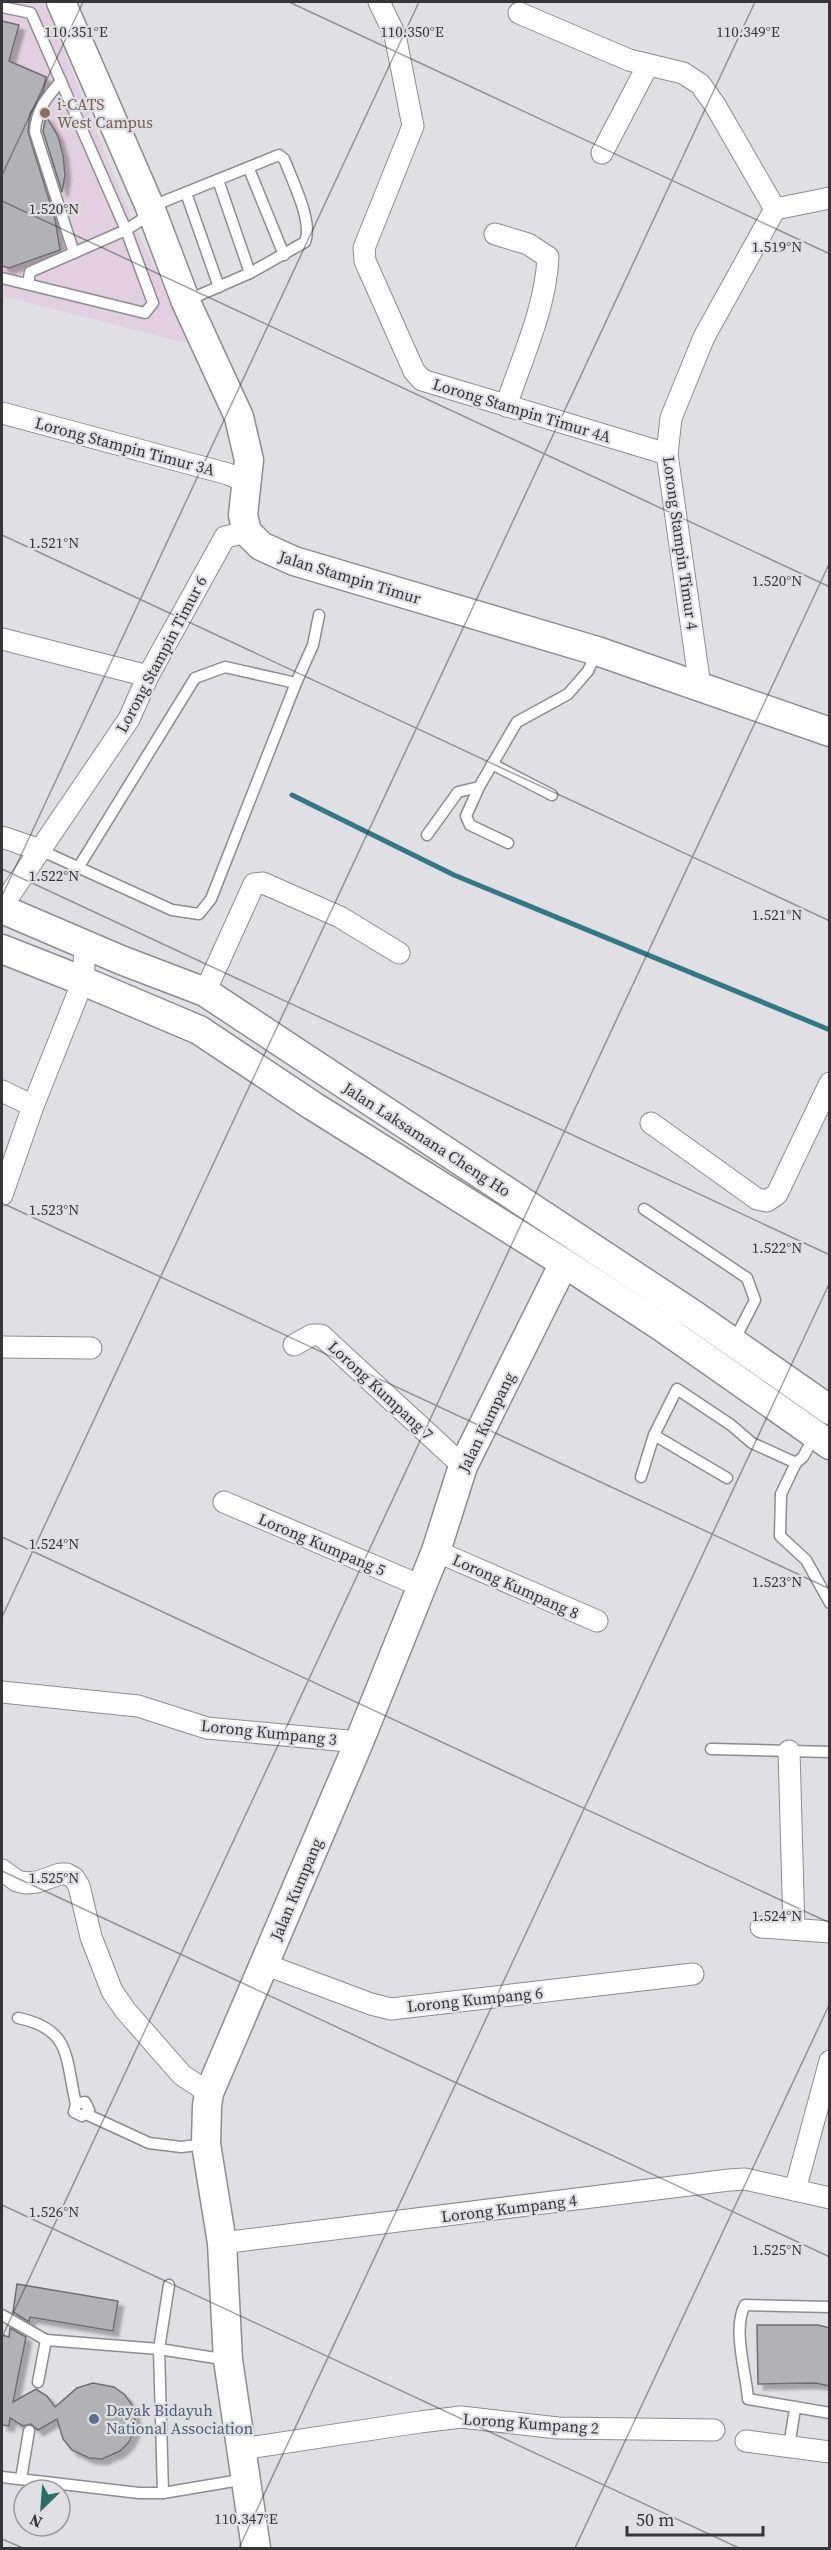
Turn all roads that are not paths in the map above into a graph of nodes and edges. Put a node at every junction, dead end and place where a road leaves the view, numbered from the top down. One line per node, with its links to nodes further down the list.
1 (61, 2): 13 (street)
2 (379, 2): 23 (street, Lorong Stampin Timur 4A)
3 (2, 7): 6 (lane)
4 (519, 13): 5 (street)
5 (648, 65): 7 (street); 12 (street)
6 (61, 81): 14 (lane); 16 (lane)
7 (602, 153)
8 (249, 169): 9 (lane); 17 (lane); 17 (lane)
9 (218, 180): 10 (lane); 18 (lane)
10 (186, 193): 13 (lane); 21 (lane)
11 (830, 198): 12 (street)
12 (775, 209): 25 (street, Lorong Stampin Timur 4)
13 (151, 210): 14 (lane); 22 (street)
14 (126, 230): 16 (lane); 20 (lane)
15 (495, 234): 23 (street)
16 (74, 253): 20 (lane)
17 (284, 255): 18 (lane)
18 (250, 273): 21 (lane)
19 (2, 278): 20 (lane)
20 (28, 284)
21 (219, 287): 22 (lane)
22 (186, 302): 26 (street)
23 (506, 406): 25 (street, Lorong Stampin Timur 4A)
24 (2, 413): 26 (street, Lorong Stampin Timur 3A)
25 (667, 454): 33 (street, Lorong Stampin Timur 4)
26 (246, 482): 27 (street)
27 (247, 532): 30 (street, Jalan Stampin Timur); 31 (street, Lorong Stampin Timur 6)
28 (319, 615): 32 (lane)
29 (2, 639): 31 (street)
30 (597, 651): 33 (street, Jalan Stampin Timur); 35 (lane)
31 (148, 676): 41 (street, Lorong Stampin Timur 6)
32 (296, 683): 42 (lane); 42 (lane)
33 (700, 686): 34 (street, Jalan Stampin Timur)
34 (830, 732)
35 (492, 764): 36 (lane); 37 (lane)
36 (479, 787): 38 (lane); 40 (lane)
37 (552, 795)
38 (427, 835)
39 (2, 837): 41 (street)
40 (508, 843)
41 (40, 850): 42 (lane); 43 (street, Lorong Stampin Timur 6)
42 (78, 868)
43 (2, 908): 44 (street, Jalan Laksamana Cheng Ho)
44 (85, 946): 47 (street); 48 (street, Jalan Laksamana Cheng Ho)
45 (2, 949): 47 (street, Jalan Laksamana Cheng Ho)
46 (399, 953): 48 (street)
47 (83, 981): 51 (street); 55 (street, Jalan Laksamana Cheng Ho)
48 (205, 992): 56 (street, Jalan Laksamana Cheng Ho)
49 (830, 1083): 52 (street)
50 (2, 1091): 51 (street)
51 (33, 1106): 53 (street)
52 (651, 1123)
53 (2, 1194)
54 (644, 1209): 56 (lane)
55 (564, 1263): 62 (street, Jalan Laksamana Cheng Ho); 64 (street, Jalan Kumpang)
56 (733, 1343): 60 (street, Jalan Laksamana Cheng Ho)
57 (294, 1345): 64 (street, Lorong Kumpang 7)
58 (2, 1347): 59 (street)
59 (91, 1348)
60 (830, 1410)
61 (654, 1435): 63 (lane); 65 (lane); 66 (lane)
62 (822, 1440): 63 (lane)
63 (796, 1463): 70 (lane)
64 (463, 1466): 68 (street, Jalan Kumpang)
65 (641, 1477)
66 (727, 1478)
67 (224, 1502): 69 (street, Lorong Kumpang 5)
68 (436, 1551): 69 (street, Jalan Kumpang); 71 (street, Lorong Kumpang 8)
69 (421, 1586): 73 (street, Jalan Kumpang)
70 (830, 1603)
71 (597, 1621)
72 (2, 1692): 73 (street, Lorong Kumpang 3)
73 (359, 1742): 81 (street, Jalan Kumpang)
74 (711, 1749): 75 (lane)
75 (789, 1751): 76 (lane); 79 (street)
76 (830, 1752)
77 (2, 1870): 85 (street)
78 (761, 1927): 79 (street)
79 (794, 1929): 80 (street)
80 (830, 1932)
81 (264, 1964): 82 (street, Lorong Kumpang 6); 85 (street, Jalan Kumpang)
82 (693, 1974)
83 (18, 2018): 86 (lane)
84 (830, 2061): 87 (street)
85 (209, 2093): 86 (street, Jalan Kumpang)
86 (206, 2144): 89 (street, Jalan Kumpang)
87 (795, 2190): 88 (street, Lorong Kumpang 4); 89 (street, Lorong Kumpang 4)
88 (830, 2198)
89 (222, 2243): 95 (street, Jalan Kumpang)
90 (169, 2284): 94 (lane)
91 (830, 2307): 97 (lane)
92 (2, 2315): 93 (lane)
93 (46, 2340): 94 (lane); 96 (lane)
94 (159, 2349): 95 (lane); 108 (lane)
95 (228, 2360): 103 (street, Jalan Kumpang)
96 (38, 2382)
97 (795, 2409): 98 (lane); 102 (lane)
98 (830, 2413)
99 (714, 2430): 103 (street, Lorong Kumpang 2)
100 (28, 2431): 105 (lane)
101 (747, 2441): 102 (street)
102 (789, 2446): 104 (street)
103 (242, 2449): 106 (street, Jalan Kumpang)
104 (830, 2451)
105 (21, 2478)
106 (246, 2479): 108 (lane); 109 (street, Jalan Kumpang)
107 (72, 2485): 108 (lane)
108 (163, 2493)
109 (256, 2548)

